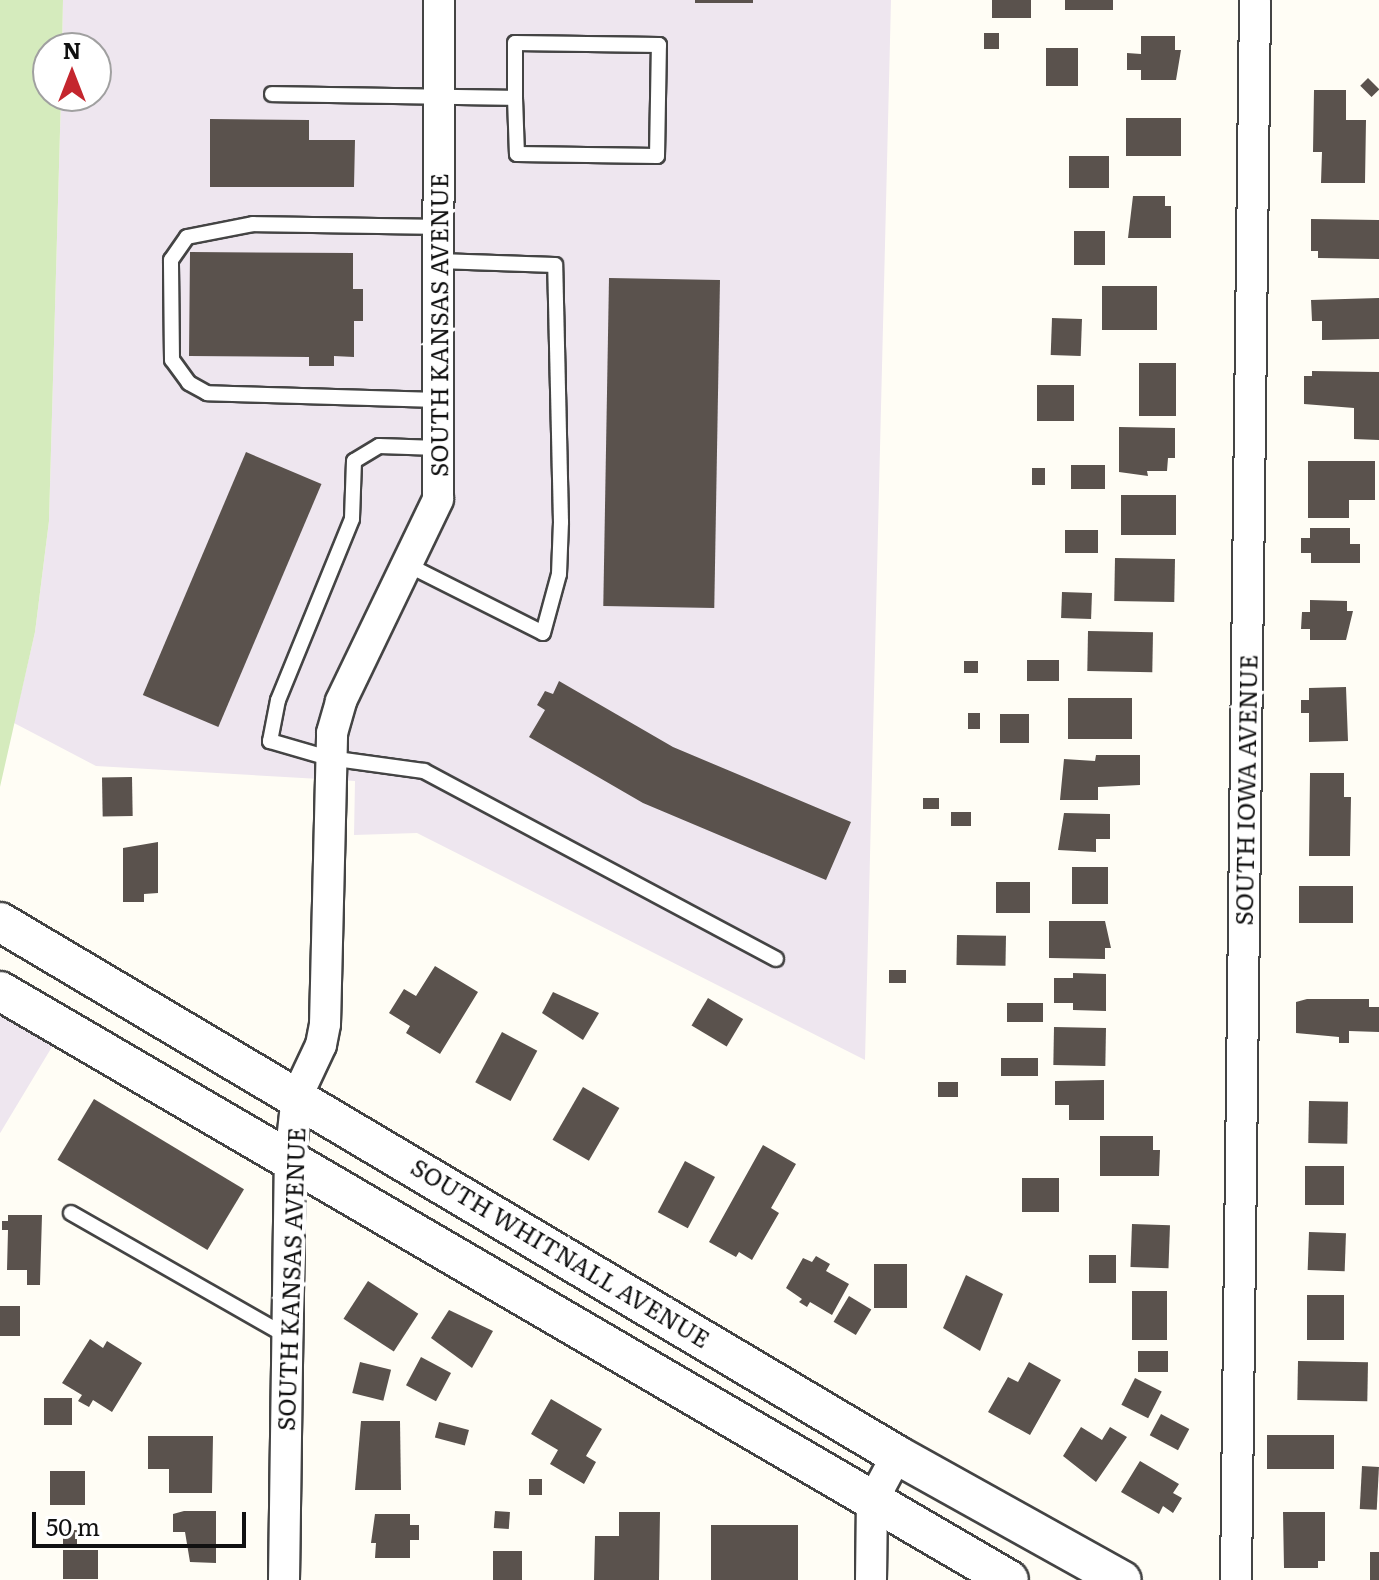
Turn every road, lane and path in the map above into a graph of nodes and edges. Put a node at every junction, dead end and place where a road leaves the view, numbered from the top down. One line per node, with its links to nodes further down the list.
1 (439, 0): 4 (street, SOUTH KANSAS AVENUE)
2 (1255, 0): 27 (street, SOUTH IOWA AVENUE)
3 (272, 94): 4 (lane)
4 (438, 98): 5 (lane); 6 (street, SOUTH KANSAS AVENUE)
5 (515, 98): 5 (lane)
6 (438, 227): 7 (street, SOUTH KANSAS AVENUE); 8 (lane)
7 (438, 261): 8 (street, SOUTH KANSAS AVENUE); 10 (lane)
8 (438, 400): 9 (street, SOUTH KANSAS AVENUE)
9 (438, 448): 10 (street, SOUTH KANSAS AVENUE); 11 (lane)
10 (406, 564): 11 (street, SOUTH KANSAS AVENUE)
11 (329, 758): 13 (lane); 15 (street, SOUTH KANSAS AVENUE)
12 (0, 922): 15 (street, SOUTH WHITNALL AVENUE)
13 (776, 959)
14 (0, 991): 16 (street)
15 (297, 1096): 16 (street, SOUTH KANSAS AVENUE); 18 (street, SOUTH WHITNALL AVENUE)
16 (290, 1159): 19 (street, SOUTH KANSAS AVENUE); 20 (street)
17 (71, 1213): 19 (lane)
18 (633, 1293): 20 (street); 21 (street, SOUTH WHITNALL AVENUE)
19 (285, 1335): 23 (street, SOUTH KANSAS AVENUE)
20 (605, 1344): 22 (street)
21 (897, 1455): 22 (street); 26 (street, SOUTH WHITNALL AVENUE)
22 (872, 1502): 24 (street); 25 (street)
23 (284, 1580)
24 (871, 1580)
25 (1009, 1580)
26 (1122, 1580)
27 (1236, 1580)

